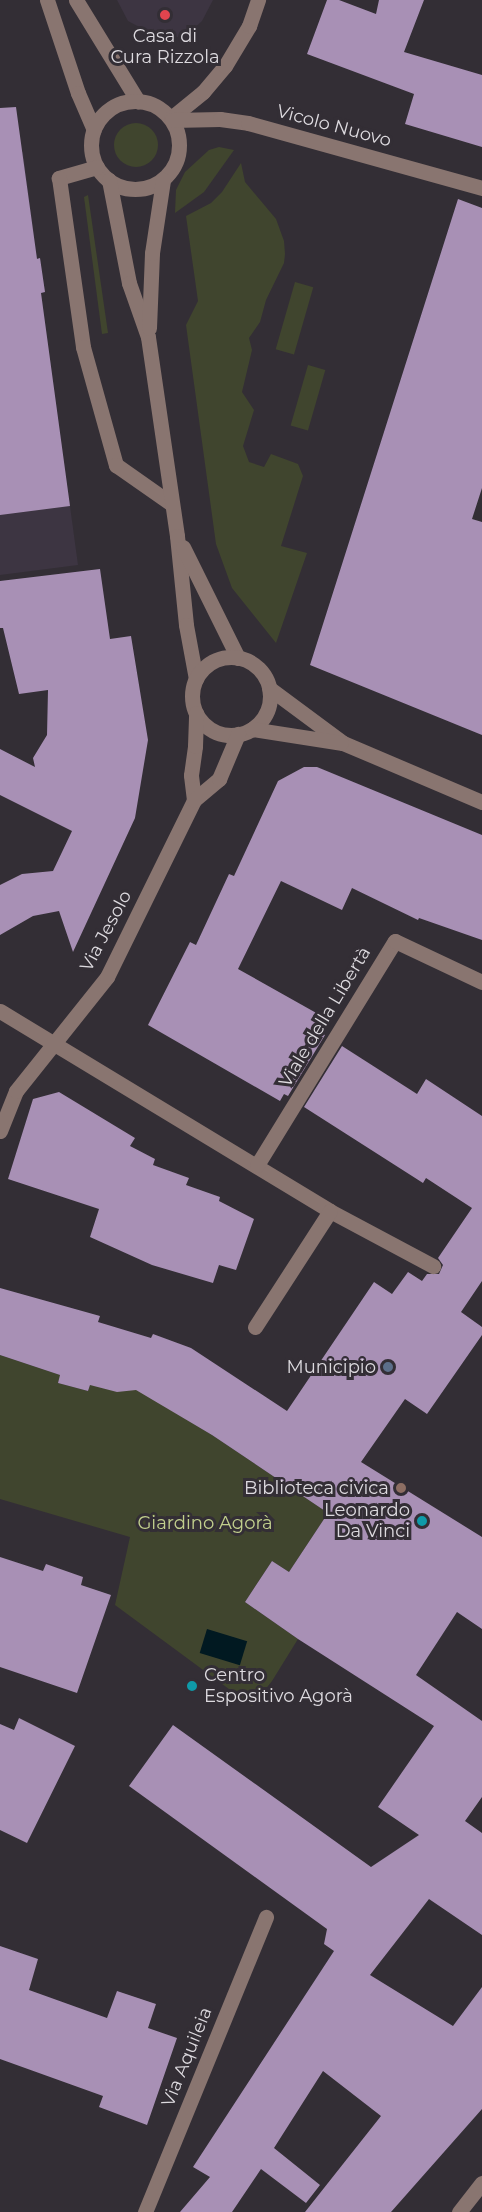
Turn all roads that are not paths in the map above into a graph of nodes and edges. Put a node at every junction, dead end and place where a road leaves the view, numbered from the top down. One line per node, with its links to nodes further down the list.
1 (47, 0): 6 (street)
2 (76, 0): 4 (street)
3 (258, 0): 5 (street)
4 (138, 101): 5 (street); 6 (street)
5 (172, 119): 9 (street); 10 (street, Vicolo Nuovo)
6 (94, 130): 7 (street)
7 (97, 167): 8 (street); 12 (street)
8 (109, 180): 9 (street); 11 (street)
9 (163, 180): 11 (street)
10 (482, 188)
11 (148, 337): 12 (street)
12 (170, 503): 13 (street)
13 (177, 536): 14 (street); 15 (street)
14 (237, 658): 15 (street); 16 (street)
15 (196, 679): 17 (street)
16 (269, 688): 18 (street); 19 (street)
17 (196, 713): 18 (street); 20 (street)
18 (245, 732): 19 (street); 20 (street, Via Jesolo)
19 (343, 743): 21 (street)
20 (194, 800): 24 (street, Via Jesolo)
21 (482, 802)
22 (482, 982): 26 (street, Viale della Libertà)
23 (0, 1011): 24 (street)
24 (52, 1045): 25 (street, Via Jesolo); 26 (street)
25 (0, 1131)
26 (257, 1165): 27 (street)
27 (330, 1212): 28 (street); 29 (street)
28 (433, 1266)
29 (255, 1327)
30 (266, 1917): 32 (street, Via Aquileia)
31 (482, 2183): 33 (street)
32 (146, 2212)
33 (459, 2212)

